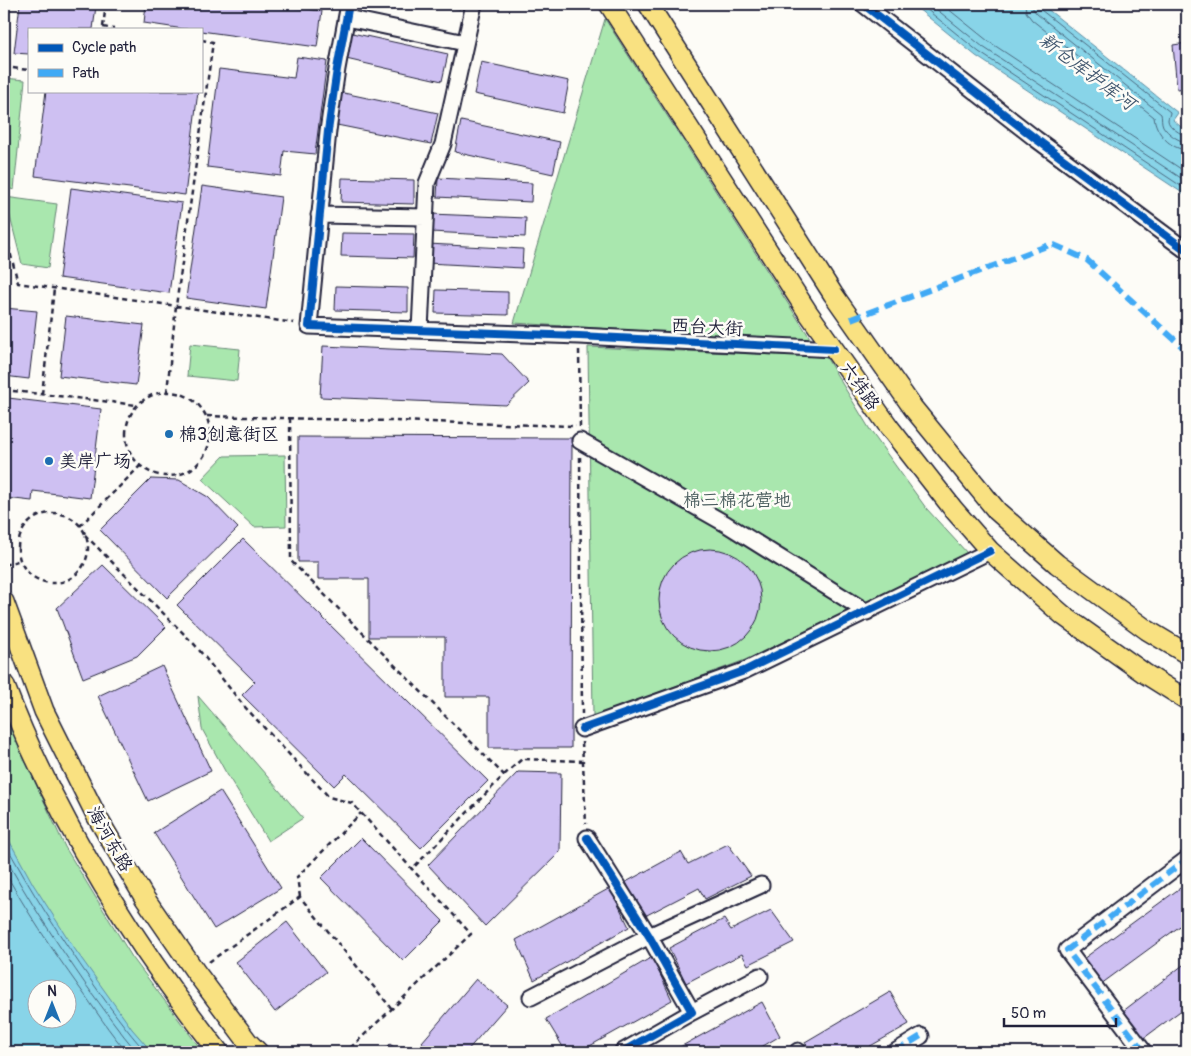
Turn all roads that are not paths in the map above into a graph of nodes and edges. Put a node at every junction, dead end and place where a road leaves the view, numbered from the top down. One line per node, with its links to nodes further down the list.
1 (474, 4): 6 (street)
2 (609, 4): 11 (main road, 六纬路)
3 (648, 4): 16 (main road, 六纬路)
4 (863, 4): 9 (street)
5 (348, 11): 6 (street); 7 (street)
6 (465, 43): 8 (street)
7 (319, 214): 8 (street); 10 (street, 西台大街)
8 (425, 218): 10 (street)
9 (1187, 251)
10 (420, 330): 11 (street, 西台大街)
11 (834, 349): 13 (main road, 六纬路)
12 (580, 434): 15 (street)
13 (990, 552): 15 (street); 18 (main road, 六纬路)
14 (4, 602): 29 (main road, 海河东路)
15 (867, 612): 19 (street)
16 (1187, 654)
17 (4, 684): 28 (main road, 海河东路)
18 (1187, 700)
19 (582, 729)
20 (587, 838): 23 (street)
21 (1187, 859): 32 (street)
22 (761, 885): 23 (street)
23 (649, 936): 25 (street); 26 (street)
24 (760, 976): 26 (street)
25 (531, 997)
26 (692, 1012): 30 (street)
27 (921, 1036): 31 (street)
28 (219, 1052)
29 (258, 1052)
30 (622, 1052)
31 (895, 1052)
32 (1144, 1052)

